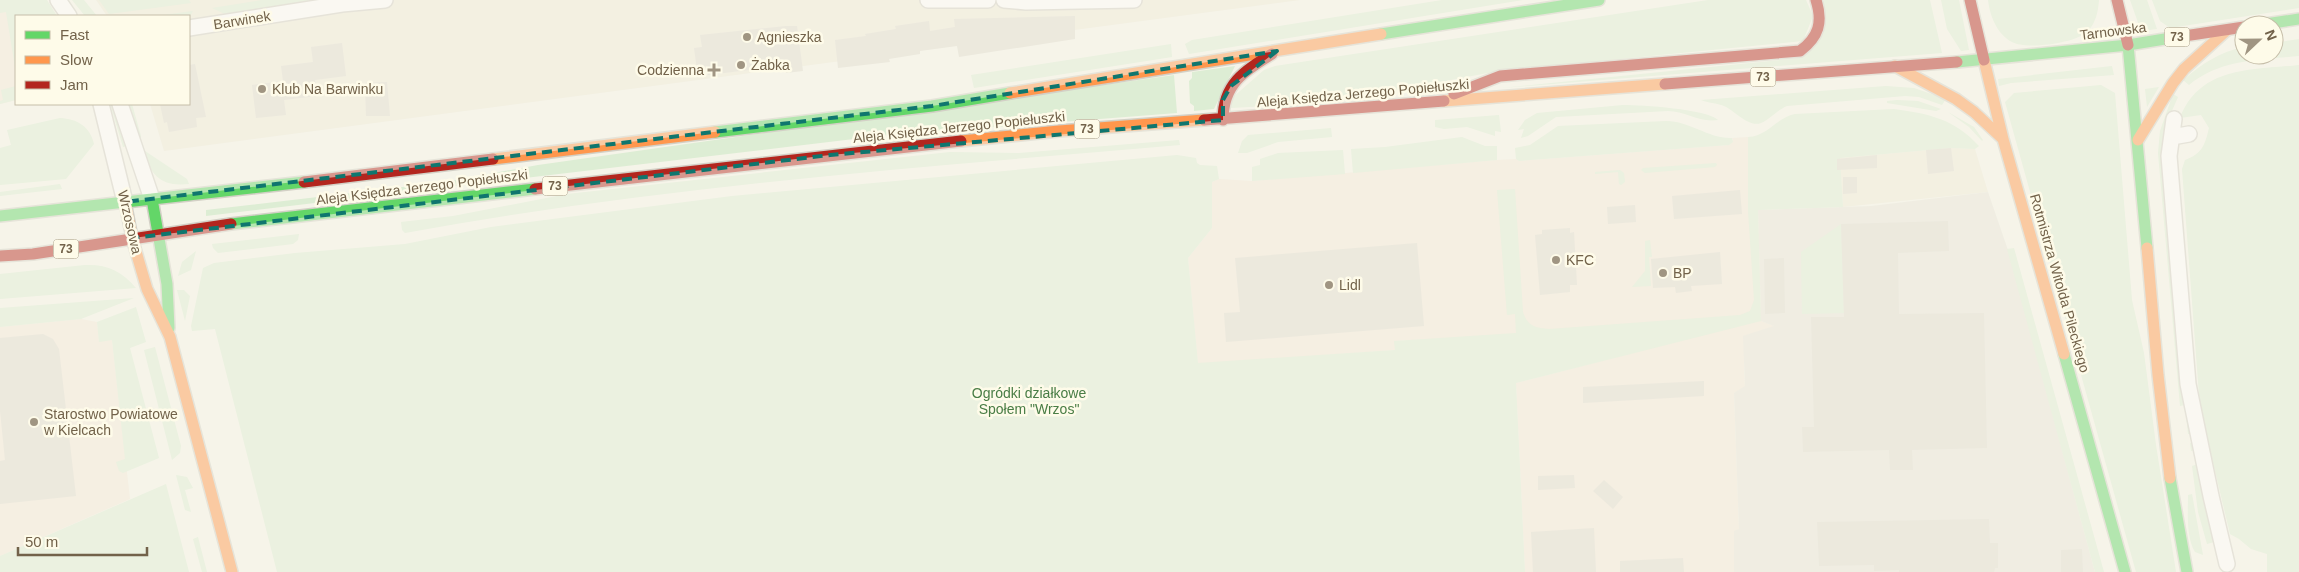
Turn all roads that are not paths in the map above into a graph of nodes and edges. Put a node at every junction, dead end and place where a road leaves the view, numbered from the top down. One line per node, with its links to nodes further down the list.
1 (58, 0): 12 (street)
2 (385, 0): 15 (street, Barwinek)
3 (928, 0): 4 (street)
4 (988, 0)
5 (1004, 0): 6 (street)
6 (1013, 0): 7 (street)
7 (1134, 0)
8 (1599, 0): 19 (main road, Aleja Księdza Jerzego Popiełuszki)
9 (1816, 0): 22 (main road)
10 (1970, 0): 20 (main road, Rotmistrza Witolda Pileckiego)
11 (2117, 0): 18 (main road)
12 (68, 15)
13 (2299, 19): 14 (main road)
14 (2284, 21)
15 (190, 28)
16 (2234, 29): 17 (main road, Tarnowska / 73)
17 (2227, 30): 18 (main road, Tarnowska / 73); 30 (main road)
18 (2128, 45): 20 (main road, Tarnowska / 73); 30 (main road)
19 (1277, 51): 26 (main road); 31 (main road, Aleja Księdza Jerzego Popiełuszki)
20 (1984, 60): 21 (main road, Aleja Księdza Jerzego Popiełuszki / 73); 29 (main road, Rotmistrza Witolda Pileckiego)
21 (1895, 66): 22 (main road, Aleja Księdza Jerzego Popiełuszki / 73); 29 (main road)
22 (1432, 102): 26 (main road, Aleja Księdza Jerzego Popiełuszki / 73)
23 (101, 105): 32 (street, Wrzosowa)
24 (120, 105): 31 (street, Wrzosowa)
25 (2174, 119): 28 (street)
26 (1223, 120): 34 (main road, Aleja Księdza Jerzego Popiełuszki / 73)
27 (2189, 134): 28 (street)
28 (2172, 137): 38 (street)
29 (2003, 140): 40 (main road, Rotmistrza Witolda Pileckiego)
30 (2138, 140): 41 (main road)
31 (152, 199): 32 (main road, Aleja Księdza Jerzego Popiełuszki); 34 (main road, Wrzosowa)
32 (125, 202): 33 (main road, Aleja Księdza Jerzego Popiełuszki); 35 (main road, Wrzosowa)
33 (0, 216)
34 (159, 234): 35 (main road, Aleja Księdza Jerzego Popiełuszki / 73); 37 (main road, Wrzosowa)
35 (132, 238): 36 (main road, Aleja Księdza Jerzego Popiełuszki / 73); 37 (main road, Wrzosowa)
36 (0, 256)
37 (170, 336): 39 (main road, Wrzosowa)
38 (2227, 564)
39 (232, 572)
40 (2125, 572)
41 (2187, 572)

